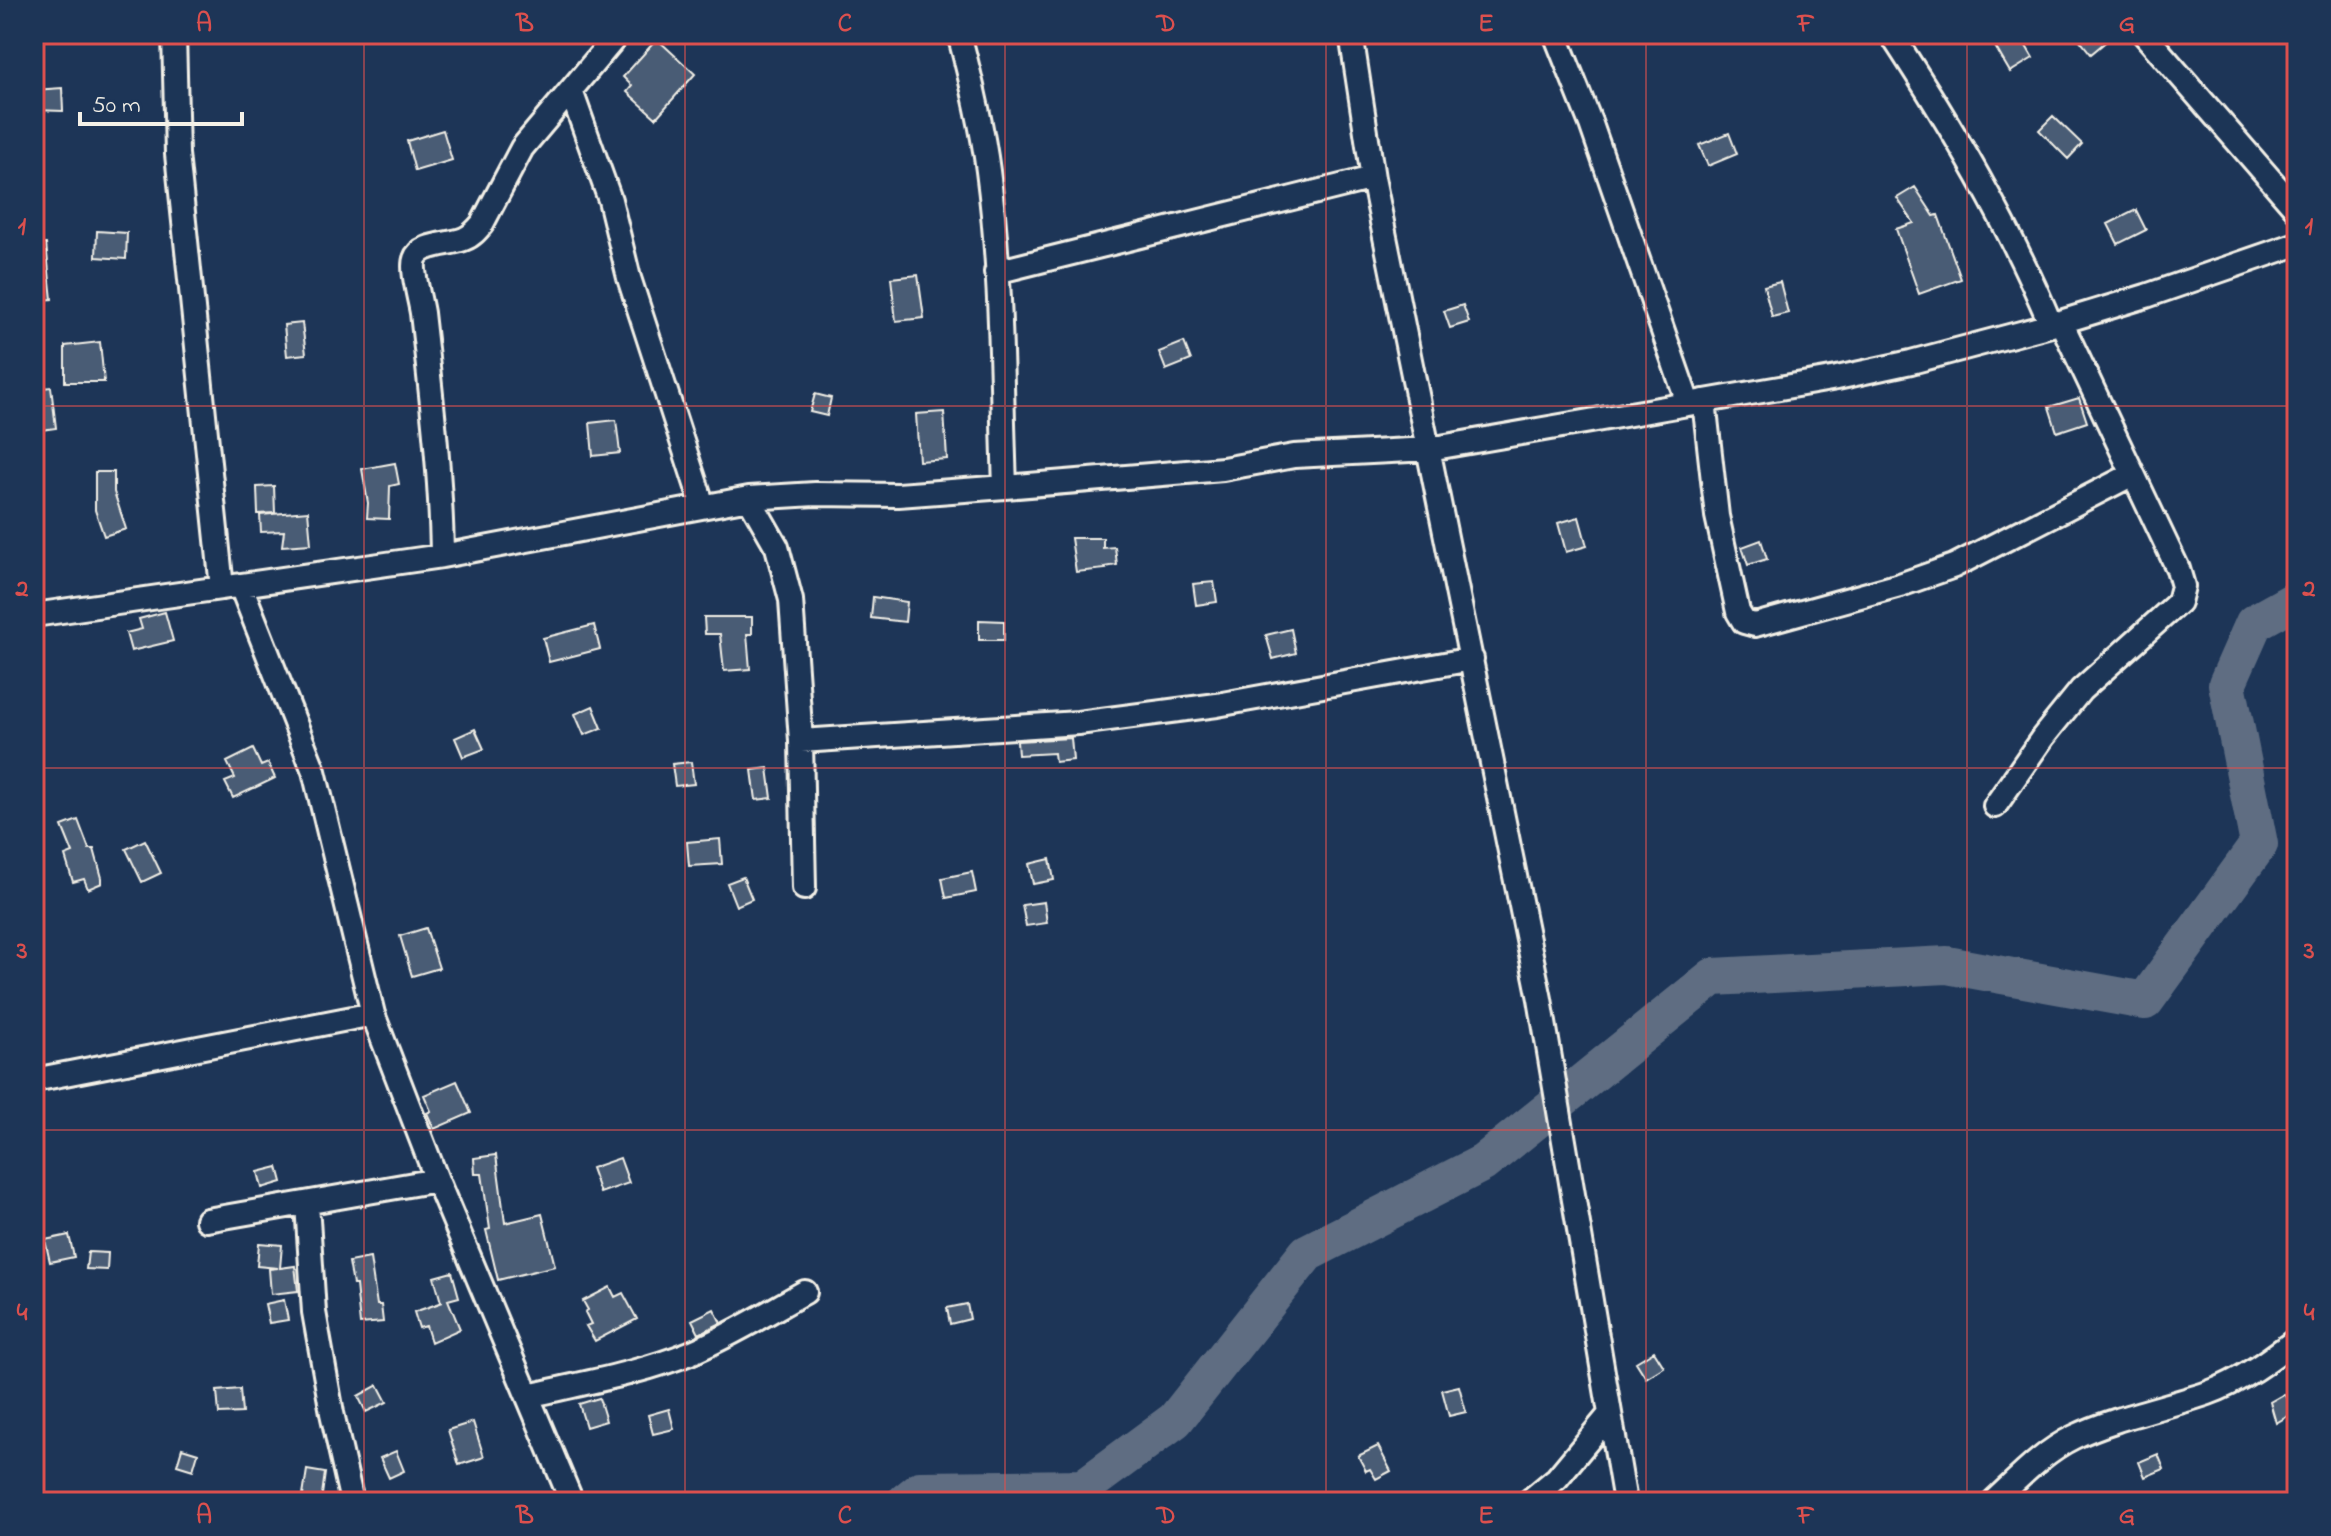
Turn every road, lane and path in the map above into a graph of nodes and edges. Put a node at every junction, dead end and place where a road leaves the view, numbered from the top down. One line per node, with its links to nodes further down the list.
1 (174, 34): 21 (street)
2 (618, 34): 8 (street)
3 (959, 34): 12 (street)
4 (1351, 34): 9 (street)
5 (1555, 34): 14 (street)
6 (1891, 34): 13 (street)
7 (2144, 34): 10 (street)
8 (571, 91): 19 (street); 20 (street)
9 (1373, 178): 12 (street); 15 (street)
10 (2297, 210)
11 (2297, 244): 13 (street)
12 (996, 272): 17 (street)
13 (2056, 323): 14 (street); 16 (street)
14 (1696, 402): 15 (street); 16 (street)
15 (1429, 449): 17 (street); 23 (street)
16 (2133, 474): 25 (street)
17 (1005, 487): 18 (street)
18 (749, 498): 19 (street); 24 (street)
19 (703, 506): 20 (street)
20 (442, 556): 21 (street)
21 (231, 587): 22 (street); 27 (street)
22 (34, 615)
23 (1472, 659): 24 (street); 35 (street)
24 (801, 741): 26 (street)
25 (1995, 806)
26 (804, 888)
27 (373, 1014): 28 (street); 29 (street)
28 (34, 1080)
29 (437, 1180): 30 (street); 34 (street)
30 (307, 1204): 31 (street); 36 (street)
31 (207, 1220)
32 (805, 1292): 34 (street)
33 (2297, 1339): 40 (street)
34 (528, 1396): 37 (street)
35 (1610, 1414): 38 (street); 39 (street)
36 (352, 1502)
37 (572, 1502)
38 (1528, 1502)
39 (1625, 1502)
40 (1993, 1502)

